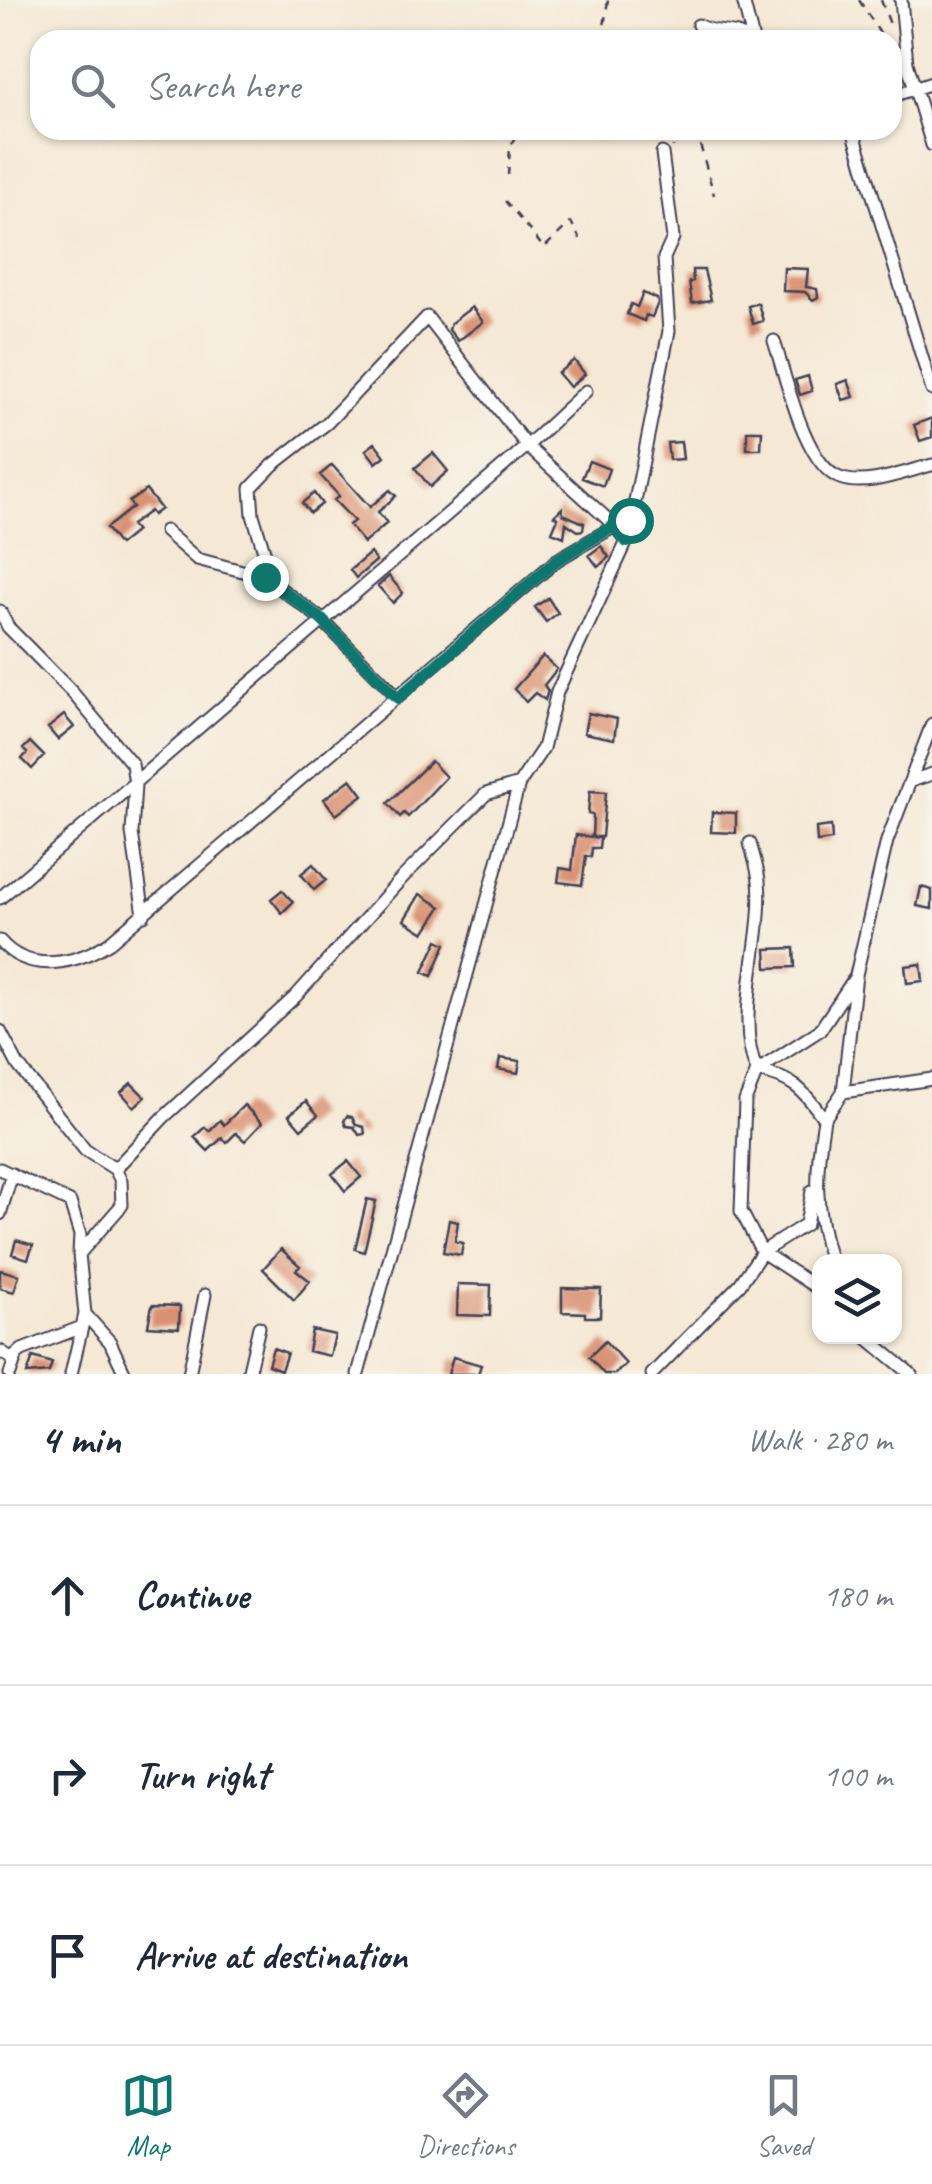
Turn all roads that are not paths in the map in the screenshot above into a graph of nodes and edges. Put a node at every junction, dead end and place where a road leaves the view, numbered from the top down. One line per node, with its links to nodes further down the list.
1 (742, 0): 5 (street)
2 (901, 0): 6 (street)
3 (698, 25): 4 (street)
4 (711, 30)
5 (749, 30)
6 (902, 30)
7 (902, 34): 9 (street)
8 (932, 83): 9 (street)
9 (915, 89): 10 (street); 12 (street)
10 (902, 93)
11 (856, 140): 15 (street)
12 (932, 145)
13 (662, 153): 21 (street)
14 (774, 340): 18 (street)
15 (932, 390)
16 (586, 392): 17 (street)
17 (527, 446): 19 (street); 22 (street); 24 (street)
18 (932, 465)
19 (614, 526): 21 (street); 25 (street)
20 (165, 531): 22 (street)
21 (627, 542): 30 (street)
22 (274, 584): 24 (street)
23 (0, 611): 29 (street)
24 (322, 620): 25 (street); 29 (street)
25 (398, 698): 33 (street)
26 (932, 724): 28 (street)
27 (932, 774): 28 (street)
28 (911, 781): 35 (street)
29 (134, 784): 32 (street); 33 (street)
30 (518, 784): 41 (street); 60 (street)
31 (750, 843): 37 (street)
32 (0, 898)
33 (144, 916): 34 (street)
34 (0, 941)
35 (856, 976): 37 (street); 39 (street)
36 (0, 1031): 41 (street)
37 (757, 1071): 40 (street); 45 (street)
38 (932, 1080): 39 (street)
39 (844, 1092): 40 (street)
40 (824, 1119): 43 (street)
41 (115, 1169): 46 (street)
42 (6, 1172): 44 (street); 46 (street)
43 (815, 1173): 45 (street); 47 (street)
44 (0, 1214)
45 (762, 1252): 48 (street); 61 (street)
46 (79, 1254): 50 (street)
47 (828, 1254)
48 (812, 1285)
49 (206, 1295): 58 (street)
50 (84, 1321): 54 (street); 56 (street); 57 (street)
51 (258, 1327): 59 (street)
52 (875, 1344): 62 (street)
53 (0, 1351): 54 (street)
54 (14, 1360): 55 (street)
55 (10, 1374)
56 (71, 1374)
57 (124, 1374)
58 (190, 1374)
59 (248, 1374)
60 (358, 1374)
61 (652, 1374)
62 (911, 1374)

